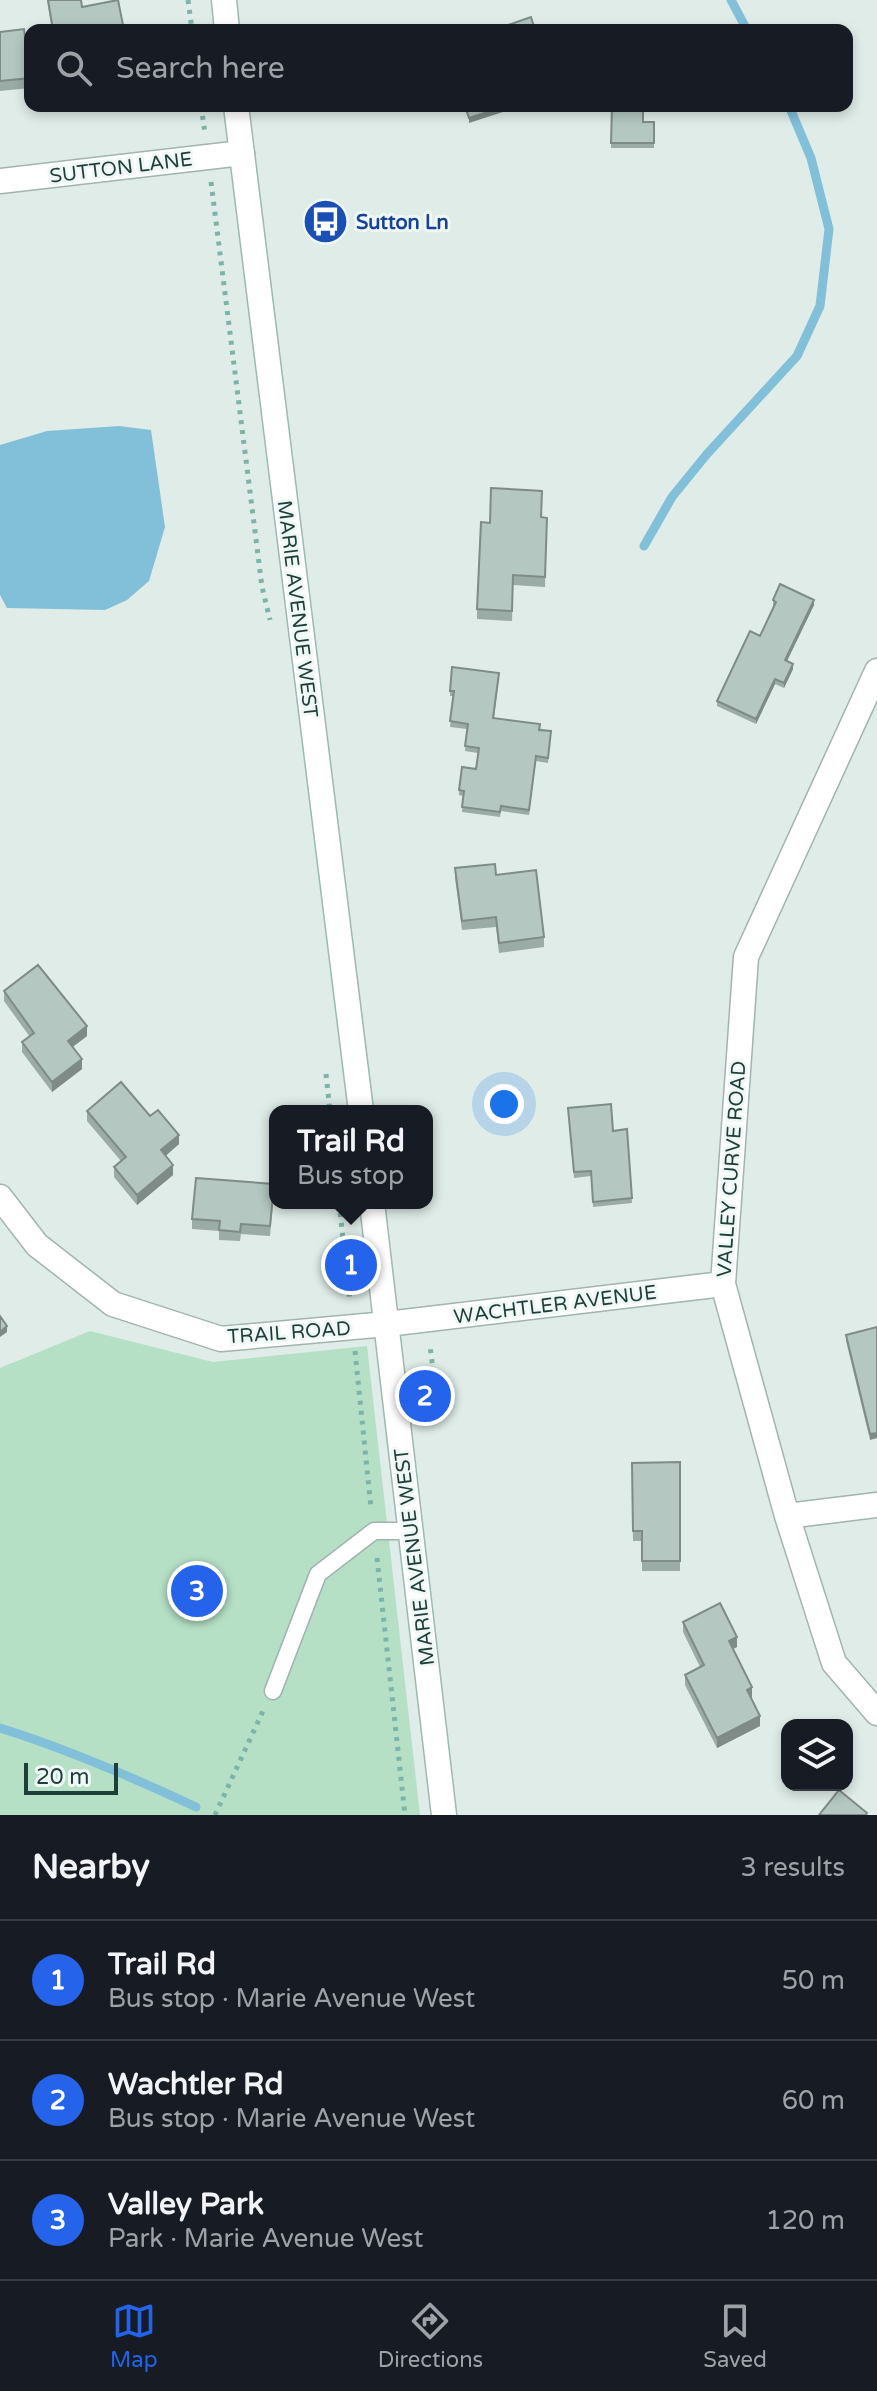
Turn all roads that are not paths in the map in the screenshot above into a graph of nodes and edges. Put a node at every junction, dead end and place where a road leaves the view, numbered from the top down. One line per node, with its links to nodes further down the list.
1 (224, 0): 2 (street)
2 (226, 24)
3 (237, 112): 4 (street, MARIE AVENUE WEST)
4 (242, 153): 5 (street, SUTTON LANE); 8 (street, MARIE AVENUE WEST)
5 (0, 181)
6 (877, 671): 7 (street, VALLEY CURVE ROAD)
7 (870, 707): 11 (street, VALLEY CURVE ROAD)
8 (360, 1105)
9 (0, 1197): 12 (street, TRAIL ROAD)
10 (373, 1209): 12 (street, MARIE AVENUE WEST)
11 (723, 1284): 12 (street, WACHTLER AVENUE); 14 (street, VALLEY CURVE ROAD)
12 (387, 1324): 15 (street, MARIE AVENUE WEST)
13 (877, 1505): 14 (street)
14 (787, 1516): 17 (street, VALLEY CURVE ROAD)
15 (411, 1531): 16 (lane); 18 (street, MARIE AVENUE WEST)
16 (273, 1691)
17 (877, 1713)
18 (444, 1815)

